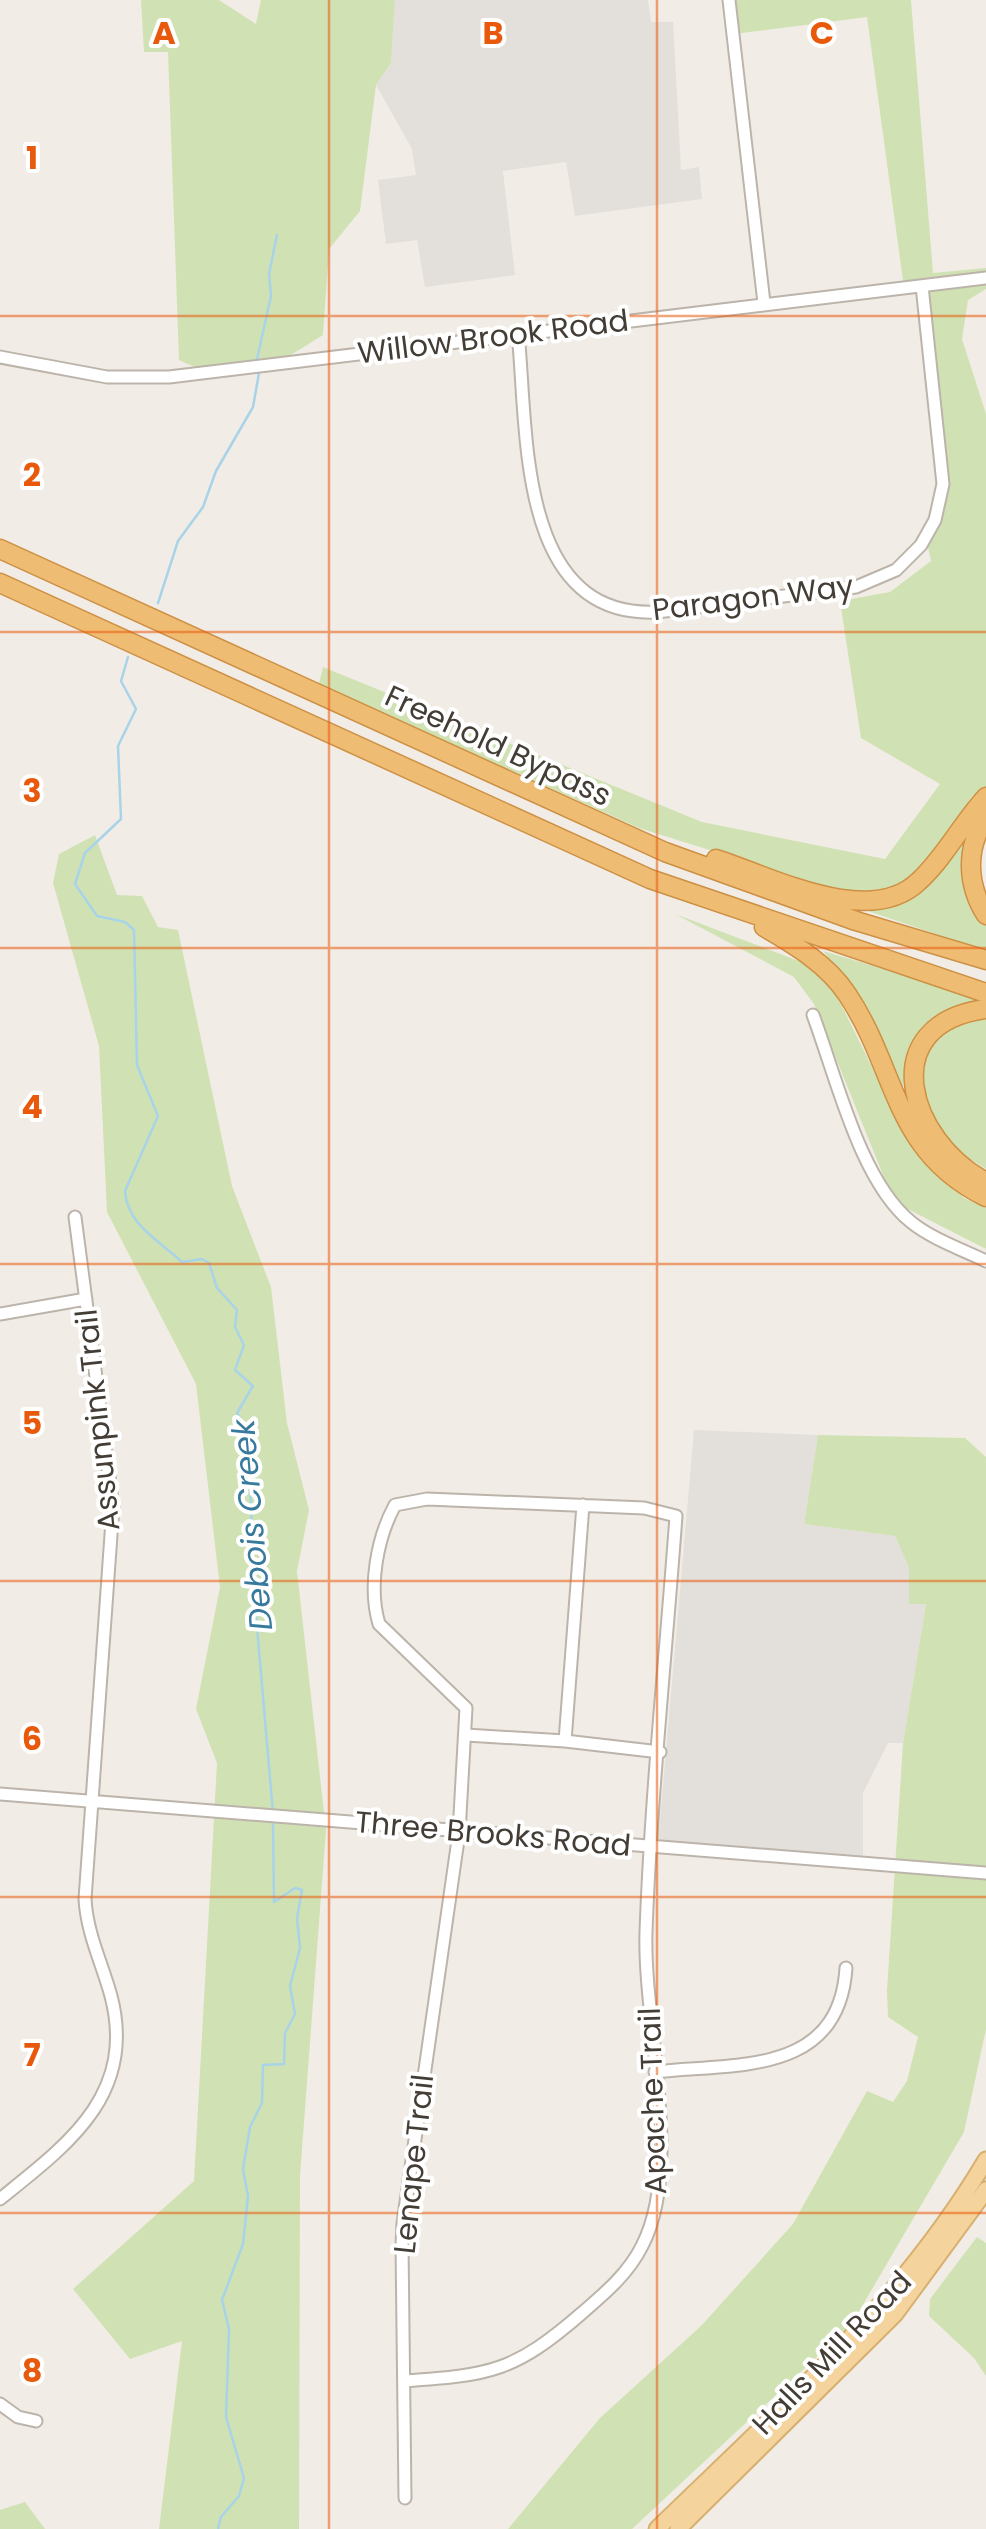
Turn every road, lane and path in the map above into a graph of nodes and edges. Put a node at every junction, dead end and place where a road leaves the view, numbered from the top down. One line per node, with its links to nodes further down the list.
1 (729, 0): 4 (street)
2 (986, 278): 3 (street, Willow Brook Road)
3 (922, 286): 4 (street, Willow Brook Road); 5 (street, Paragon Way)
4 (764, 303): 5 (street, Willow Brook Road)
5 (518, 333): 6 (street, Willow Brook Road)
6 (0, 358)
7 (0, 549): 10 (highway, Freehold Bypass)
8 (0, 583): 12 (highway, Freehold Bypass)
9 (986, 796): 10 (highway)
10 (575, 812): 14 (highway, Freehold Bypass)
11 (986, 818): 13 (highway)
12 (724, 905): 15 (highway, Freehold Bypass); 19 (highway)
13 (986, 915)
14 (986, 960)
15 (986, 993)
16 (986, 1009): 18 (highway)
17 (813, 1015): 21 (street)
18 (986, 1182)
19 (986, 1197)
20 (76, 1217): 22 (street, Assunpink Trail)
21 (986, 1261)
22 (86, 1299): 23 (street); 29 (street, Assunpink Trail)
23 (0, 1314)
24 (582, 1505): 25 (street); 26 (street); 27 (street, Apache Trail)
25 (466, 1735): 26 (street); 30 (street, Lenape Trail)
26 (565, 1741): 27 (street)
27 (660, 1752): 31 (street, Apache Trail)
28 (0, 1794): 29 (street, Three Brooks Road)
29 (92, 1802): 30 (street, Three Brooks Road); 37 (street, Assunpink Trail)
30 (459, 1833): 31 (street, Three Brooks Road); 38 (street, Lenape Trail)
31 (653, 1846): 32 (street, Three Brooks Road); 34 (street, Apache Trail)
32 (986, 1873)
33 (846, 1968): 34 (street)
34 (655, 2072): 38 (street, Apache Trail)
35 (986, 2160): 42 (main road, Halls Mill Road)
36 (986, 2190): 43 (main road, Halls Mill Road)
37 (0, 2199)
38 (404, 2381): 41 (street, Lenape Trail)
39 (0, 2404): 40 (street)
40 (36, 2421)
41 (405, 2498)
42 (657, 2529)
43 (678, 2529)

